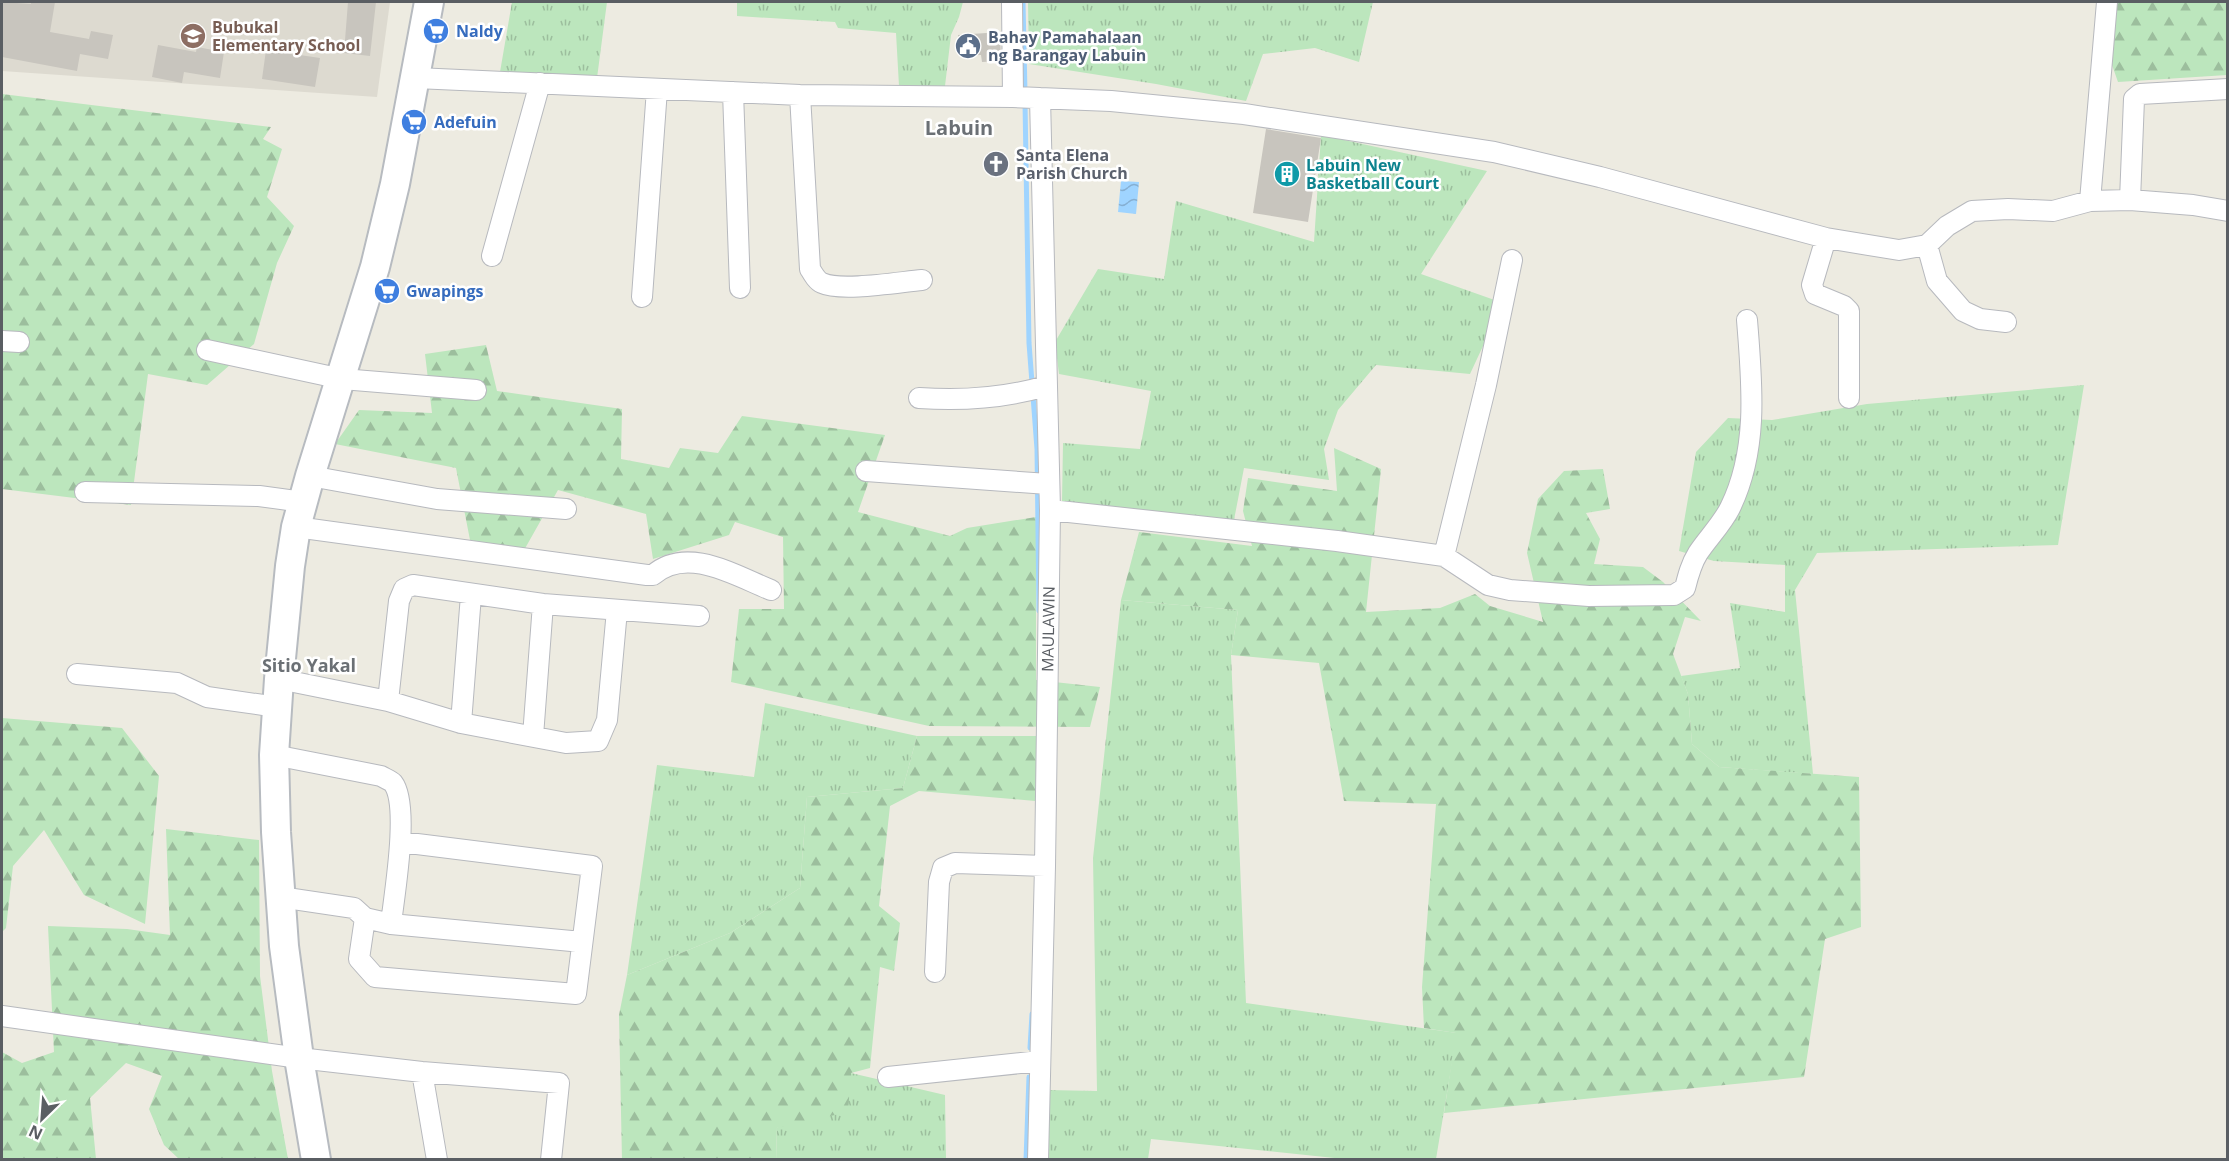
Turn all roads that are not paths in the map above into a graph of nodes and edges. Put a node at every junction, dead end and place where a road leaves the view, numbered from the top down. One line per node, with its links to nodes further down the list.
1 (429, 2): 4 (main road)
2 (1012, 2): 10 (street)
3 (2107, 2): 13 (street)
4 (416, 78): 5 (street); 25 (main road)
5 (540, 83): 6 (street); 17 (street)
6 (657, 89): 8 (street); 21 (street)
7 (2228, 89): 12 (street)
8 (733, 92): 9 (street); 20 (street)
9 (800, 95): 10 (street); 19 (street)
10 (1013, 97): 11 (street)
11 (1040, 98): 15 (street); 26 (street, MAULAWIN)
12 (2130, 200): 13 (street); 14 (street)
13 (2090, 201): 16 (street)
14 (2228, 211)
15 (1826, 238): 16 (street); 29 (street)
16 (1927, 244): 23 (street)
17 (492, 256)
18 (1512, 260): 36 (street)
19 (922, 280)
20 (740, 288)
21 (642, 297)
22 (1747, 321): 36 (street)
23 (2006, 322)
24 (207, 350): 25 (street)
25 (342, 379): 27 (street); 33 (main road)
26 (1046, 386): 28 (street); 31 (street, MAULAWIN)
27 (476, 390)
28 (919, 398)
29 (1849, 398)
30 (866, 471): 31 (street)
31 (1048, 483): 35 (street, MAULAWIN)
32 (85, 492): 33 (street)
33 (303, 502): 34 (street); 37 (street); 43 (main road)
34 (566, 509)
35 (1050, 510): 36 (street); 50 (street, MAULAWIN)
36 (1444, 556)
37 (771, 590)
38 (471, 595): 39 (street); 44 (street); 46 (street)
39 (543, 604): 40 (street); 47 (street)
40 (616, 610): 41 (street); 47 (street)
41 (699, 616)
42 (77, 674): 45 (street)
43 (279, 679): 44 (street); 45 (main road)
44 (388, 701): 46 (street)
45 (277, 707): 48 (main road)
46 (461, 723): 47 (street)
47 (533, 736)
48 (274, 754): 49 (street); 51 (main road)
49 (401, 842): 53 (street); 54 (street)
50 (1045, 866): 55 (street); 58 (street, MAULAWIN)
51 (280, 897): 52 (street); 57 (main road)
52 (365, 918): 53 (street); 54 (street)
53 (391, 924): 54 (street)
54 (582, 942)
55 (935, 972)
56 (2, 1016): 57 (street)
57 (299, 1058): 59 (street); 61 (main road)
58 (1040, 1061): 60 (street); 64 (street, MAULAWIN)
59 (422, 1072): 62 (street); 63 (street)
60 (888, 1077)
61 (316, 1160)
62 (437, 1160)
63 (551, 1160)
64 (1038, 1160)

